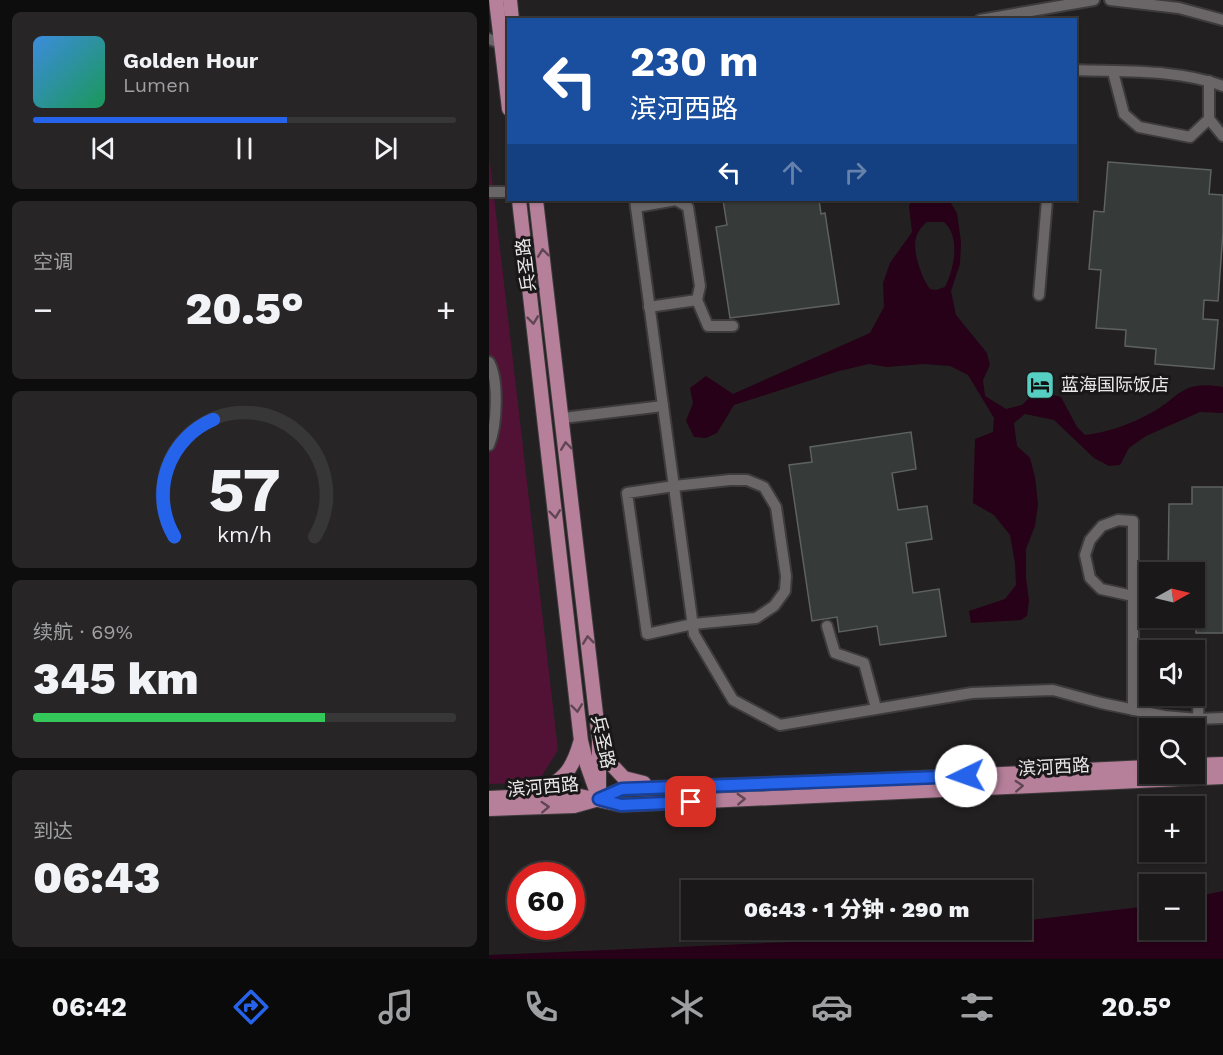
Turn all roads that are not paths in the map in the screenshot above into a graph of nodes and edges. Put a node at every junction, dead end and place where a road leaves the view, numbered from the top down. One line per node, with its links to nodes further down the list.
1 (496, 0): 6 (main road)
2 (510, 0): 6 (main road)
3 (1094, 0): 5 (street)
4 (1110, 0): 7 (street)
5 (991, 18)
6 (505, 20): 8 (main road)
7 (1223, 20)
8 (499, 43): 13 (main road)
9 (1077, 70): 10 (street)
10 (1113, 72): 11 (street); 14 (street)
11 (1209, 81): 12 (street); 14 (street)
12 (1223, 86)
13 (507, 96)
14 (1209, 119): 15 (street)
15 (1223, 136)
16 (489, 192): 17 (street)
17 (507, 192)
18 (519, 201): 42 (main road, 兵圣路, one-way to 42)
19 (536, 201): 30 (main road, 兵圣路, one-way to 19)
20 (663, 201): 23 (street)
21 (678, 201): 25 (street)
22 (1047, 201): 24 (street)
23 (636, 203): 26 (street)
24 (1039, 295)
25 (697, 300): 26 (street); 27 (street)
26 (649, 307): 29 (street)
27 (733, 326)
28 (489, 362): 31 (street)
29 (663, 406): 30 (street); 32 (street)
30 (563, 418): 41 (main road, 兵圣路, one-way to 30)
31 (489, 445)
32 (674, 486): 34 (street); 34 (street); 34 (street)
33 (1133, 596): 33 (street); 37 (street)
34 (693, 624): 36 (street)
35 (827, 626): 36 (street)
36 (876, 708): 37 (street)
37 (1133, 710): 38 (street)
38 (1187, 718)
39 (1223, 718): 40 (street)
40 (1205, 719)
41 (599, 740): 47 (main road); 50 (main road, 兵圣路)
42 (581, 741): 48 (main road); 50 (main road, 兵圣路)
43 (1223, 764): 44 (main road)
44 (1205, 765)
45 (1139, 767): 47 (main road, 滨河西路)
46 (1223, 777): 50 (main road, 滨河西路, one-way to 46)
47 (661, 788): 50 (main road, 滨河西路)
48 (530, 796): 49 (main road, 滨河西路); 50 (main road, 滨河西路)
49 (489, 798)
50 (599, 799): 51 (main road, 滨河西路, one-way to 50)
51 (489, 809)

